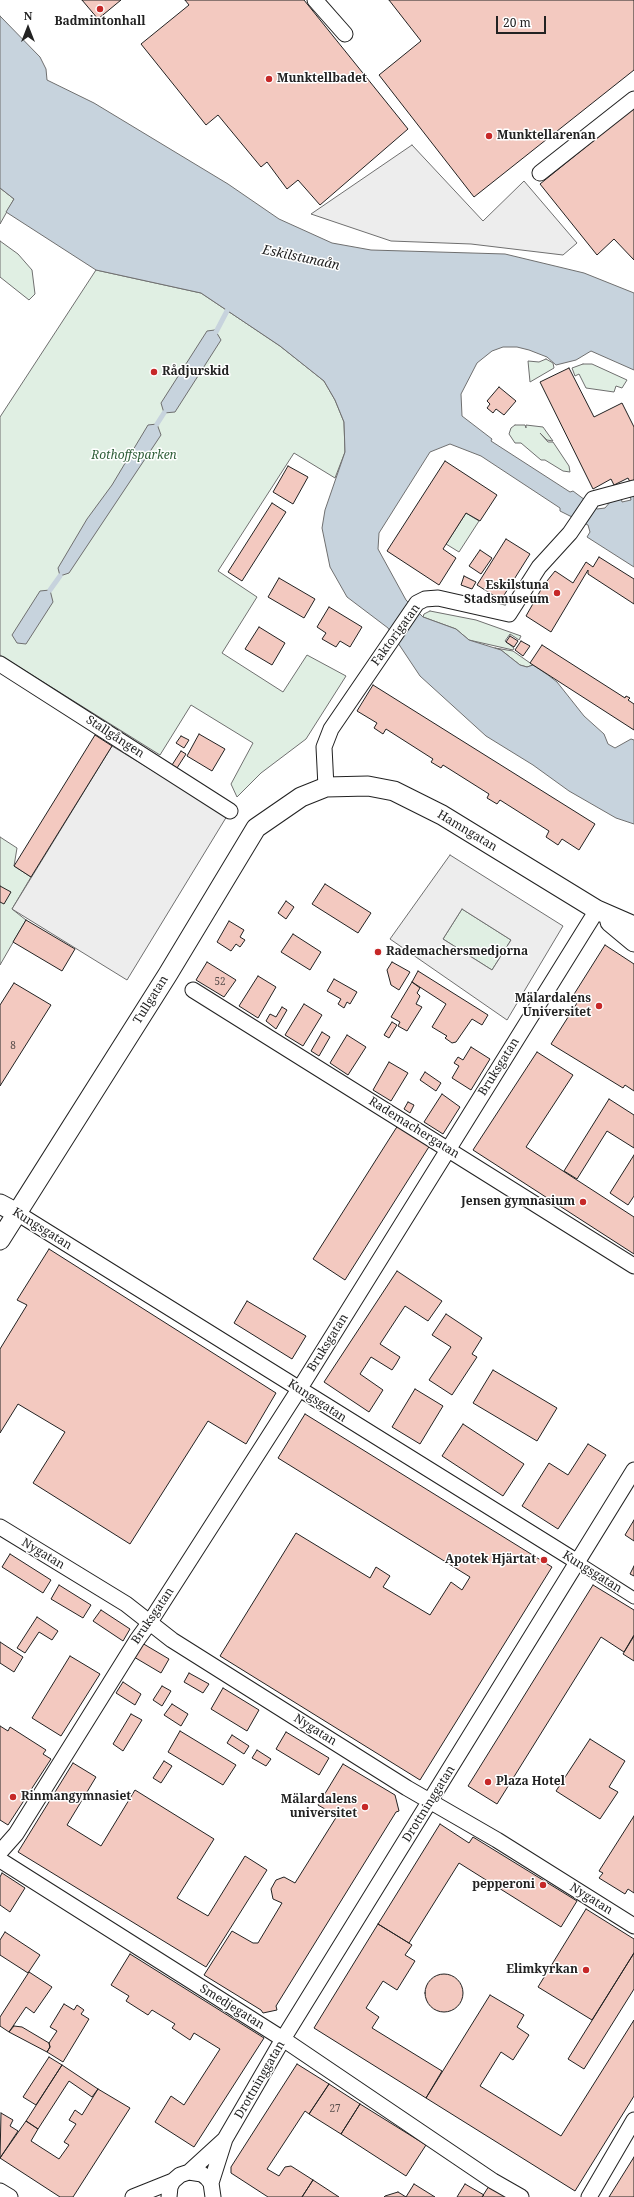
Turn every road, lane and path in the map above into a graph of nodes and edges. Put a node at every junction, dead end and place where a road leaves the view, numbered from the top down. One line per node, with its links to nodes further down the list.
1 (315, 0): 2 (street)
2 (345, 34)
3 (634, 99): 4 (street)
4 (540, 173)
5 (634, 488): 7 (street, Faktorigatan)
6 (0, 664): 8 (street, Stallgången)
7 (326, 787): 9 (street, Hamngatan); 15 (street, Tullgatan)
8 (230, 811)
9 (598, 910): 10 (street, Hamngatan); 11 (street, Hamngatan); 13 (street, Bruksgatan)
10 (634, 926)
11 (634, 942)
12 (193, 990): 13 (street, Rademachergatan)
13 (449, 1149): 17 (street, Rademachergatan); 18 (street, Bruksgatan)
14 (0, 1204): 15 (street, Kungsgatan)
15 (16, 1213): 16 (street, Tullgatan); 18 (street, Kungsgatan)
16 (0, 1240)
17 (634, 1266)
18 (300, 1389): 21 (street, Kungsgatan); 23 (street, Bruksgatan)
19 (634, 1470): 21 (street, Drottninggatan)
20 (0, 1527): 23 (street, Nygatan)
21 (576, 1562): 22 (street, Kungsgatan); 24 (street, Drottninggatan)
22 (634, 1598)
23 (150, 1622): 24 (street, Nygatan); 25 (street, Bruksgatan)
24 (430, 1803): 27 (street, Nygatan); 28 (street, Drottninggatan)
25 (0, 1852)
26 (0, 1860): 28 (street, Smedjegatan)
27 (634, 1926)
28 (283, 2039): 30 (street, Drottninggatan); 38 (street, Smedjegatan)
29 (634, 2120): 39 (street)
30 (225, 2139): 31 (street, Drottninggatan); 34 (street, Drottninggatan)
31 (189, 2172): 32 (street, Drottninggatan); 34 (street)
32 (173, 2181): 36 (street, Drottninggatan); 37 (street)
33 (0, 2191): 35 (street)
34 (213, 2193)
35 (10, 2197)
36 (133, 2197)
37 (169, 2197)
38 (521, 2197)
39 (589, 2197)

